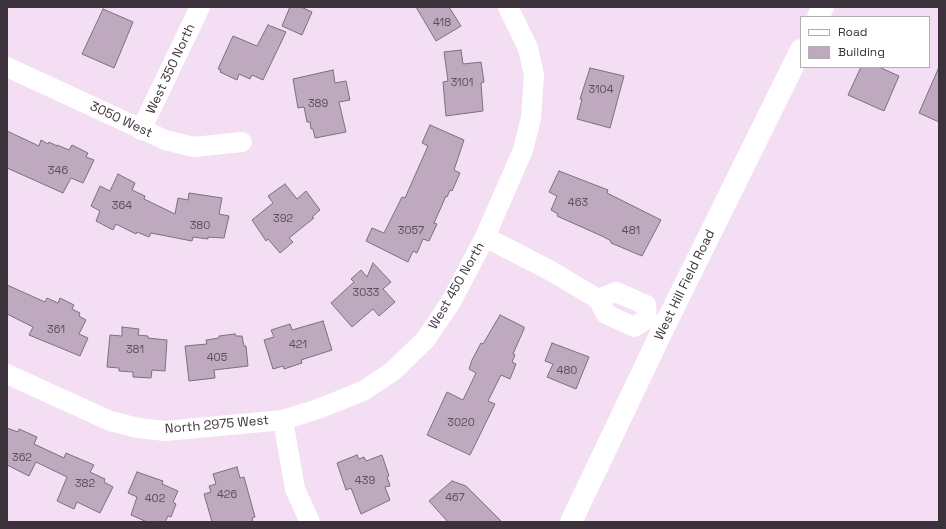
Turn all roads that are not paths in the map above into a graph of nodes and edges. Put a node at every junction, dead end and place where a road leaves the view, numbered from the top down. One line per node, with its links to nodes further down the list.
1 (200, 7): 7 (street, West 350 North)
2 (508, 7): 9 (street, West 450 North)
3 (823, 7): 4 (street)
4 (818, 16)
5 (800, 52): 10 (street, West Hill Field Road)
6 (7, 67): 7 (street, 3050 West)
7 (142, 130): 8 (street, 3050 West)
8 (242, 142)
9 (485, 237): 10 (street); 12 (street, West 450 North)
10 (656, 323): 14 (street, West Hill Field Road)
11 (7, 374): 12 (street, North 2975 West)
12 (283, 420): 13 (street, North 2975 West)
13 (310, 522)
14 (572, 522)

